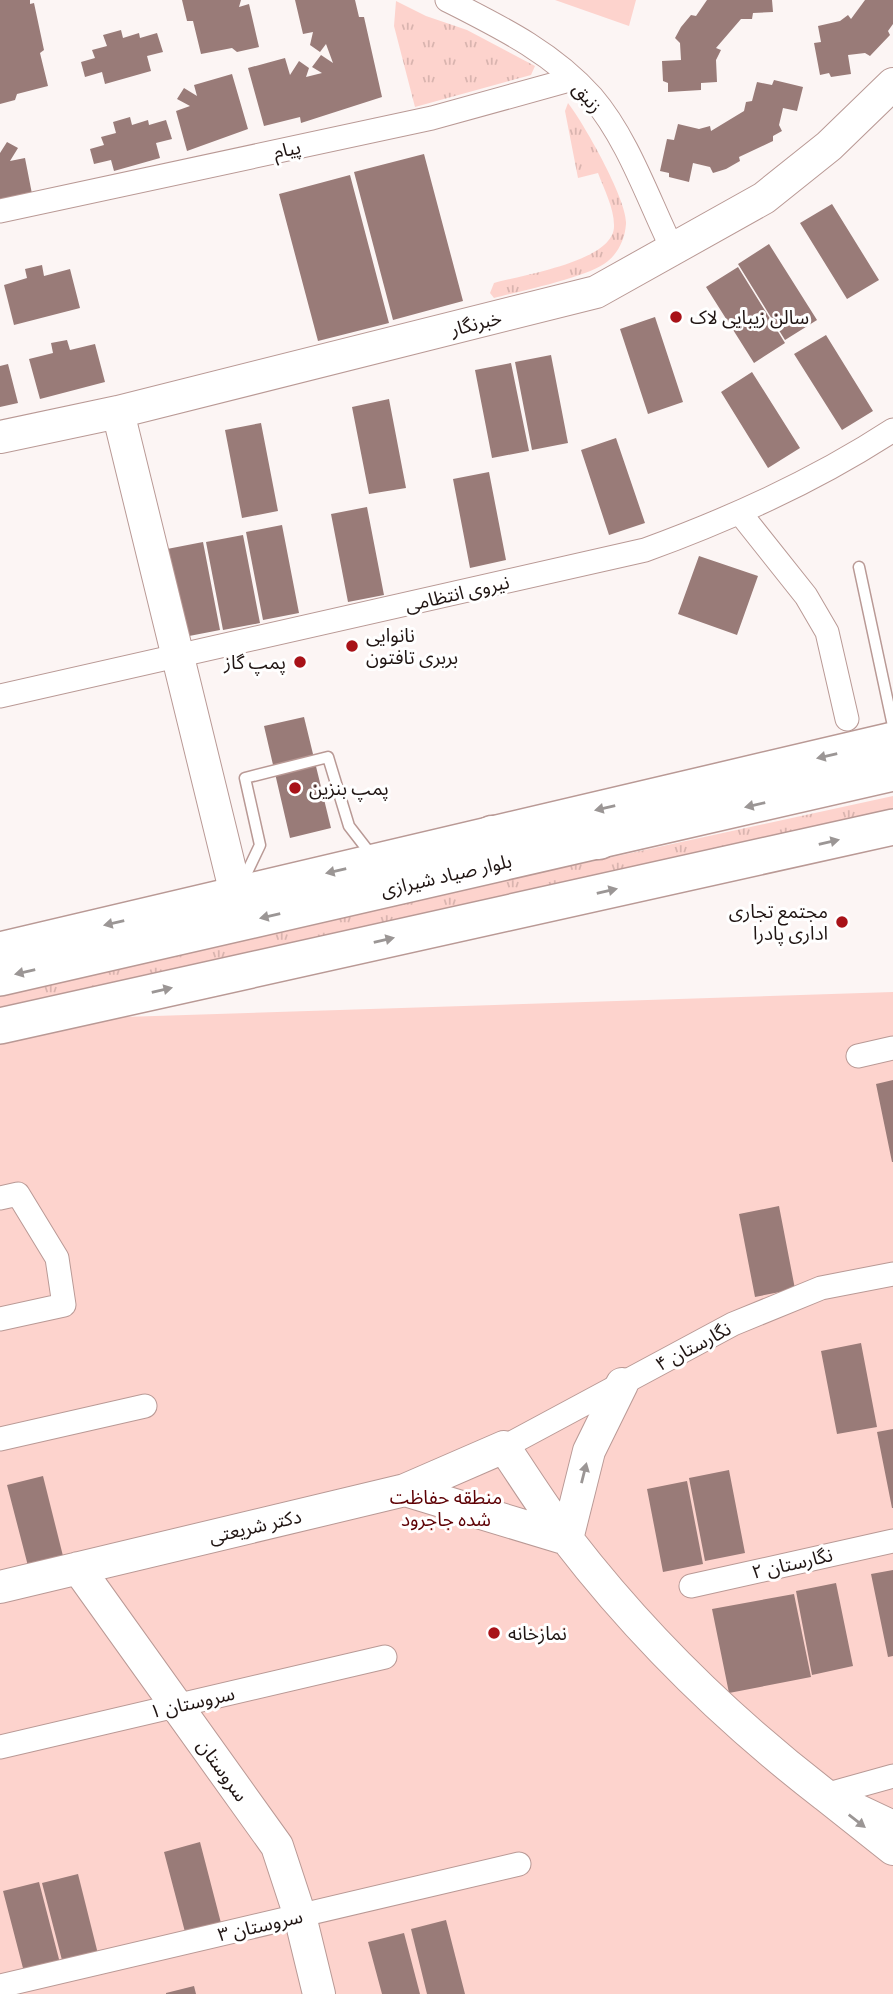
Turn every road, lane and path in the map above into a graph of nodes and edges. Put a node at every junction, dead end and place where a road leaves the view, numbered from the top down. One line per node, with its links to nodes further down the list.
1 (447, 0): 2 (street, زنبق)
2 (573, 79): 4 (street, پیام); 5 (street, زنبق)
3 (893, 84): 5 (street, خبرنگار)
4 (0, 211)
5 (672, 248): 6 (street, خبرنگار)
6 (118, 412): 8 (street, خبرنگار); 11 (street)
7 (893, 430): 9 (street, نیروی انتظامی)
8 (0, 437)
9 (740, 513): 11 (street, نیروی انتظامی); 13 (street)
10 (859, 567): 14 (lane)
11 (178, 656): 12 (street, نیروی انتظامی); 21 (street)
12 (0, 696)
13 (847, 719)
14 (893, 726)
15 (893, 740): 18 (main road, one-way to 18)
16 (893, 773): 19 (main road, بلوار صیاد شیرازی, one-way to 19)
17 (893, 827): 24 (main road, one-way to 17)
18 (492, 835): 19 (highway); 20 (main road)
19 (599, 840): 23 (main road, بلوار صیاد شیرازی, one-way to 23)
20 (377, 862): 21 (main road, one-way to 21); 21 (lane)
21 (236, 894): 22 (main road, one-way to 22)
22 (0, 950)
23 (0, 978)
24 (0, 1026)
25 (893, 1048): 26 (street)
26 (858, 1056)
27 (0, 1198): 29 (street)
28 (893, 1274): 30 (street, نگارستان ۴)
29 (0, 1319)
30 (622, 1384): 33 (street, نگارستان ۴); 35 (street, one-way to 30)
31 (145, 1406): 32 (street)
32 (0, 1439)
33 (504, 1447): 34 (street, دکتر شریعتی); 35 (street)
34 (405, 1490): 35 (street); 37 (street, دکتر شریعتی)
35 (567, 1539): 44 (street)
36 (893, 1541): 38 (street, نگارستان ۲)
37 (78, 1568): 39 (street, دکتر شریعتی); 41 (street, سروستان)
38 (691, 1586)
39 (0, 1587)
40 (385, 1657): 41 (street, سروستان ۱)
41 (177, 1706): 42 (street, سروستان ۱); 48 (street, سروستان)
42 (0, 1747)
43 (893, 1776): 44 (street)
44 (825, 1795): 45 (street); 46 (street, one-way to 46)
45 (893, 1827)
46 (893, 1849)
47 (519, 1864): 48 (street, سروستان ۳)
48 (300, 1916): 49 (street, سروستان ۳); 50 (street, سروستان)
49 (0, 1986)
50 (319, 1994)

